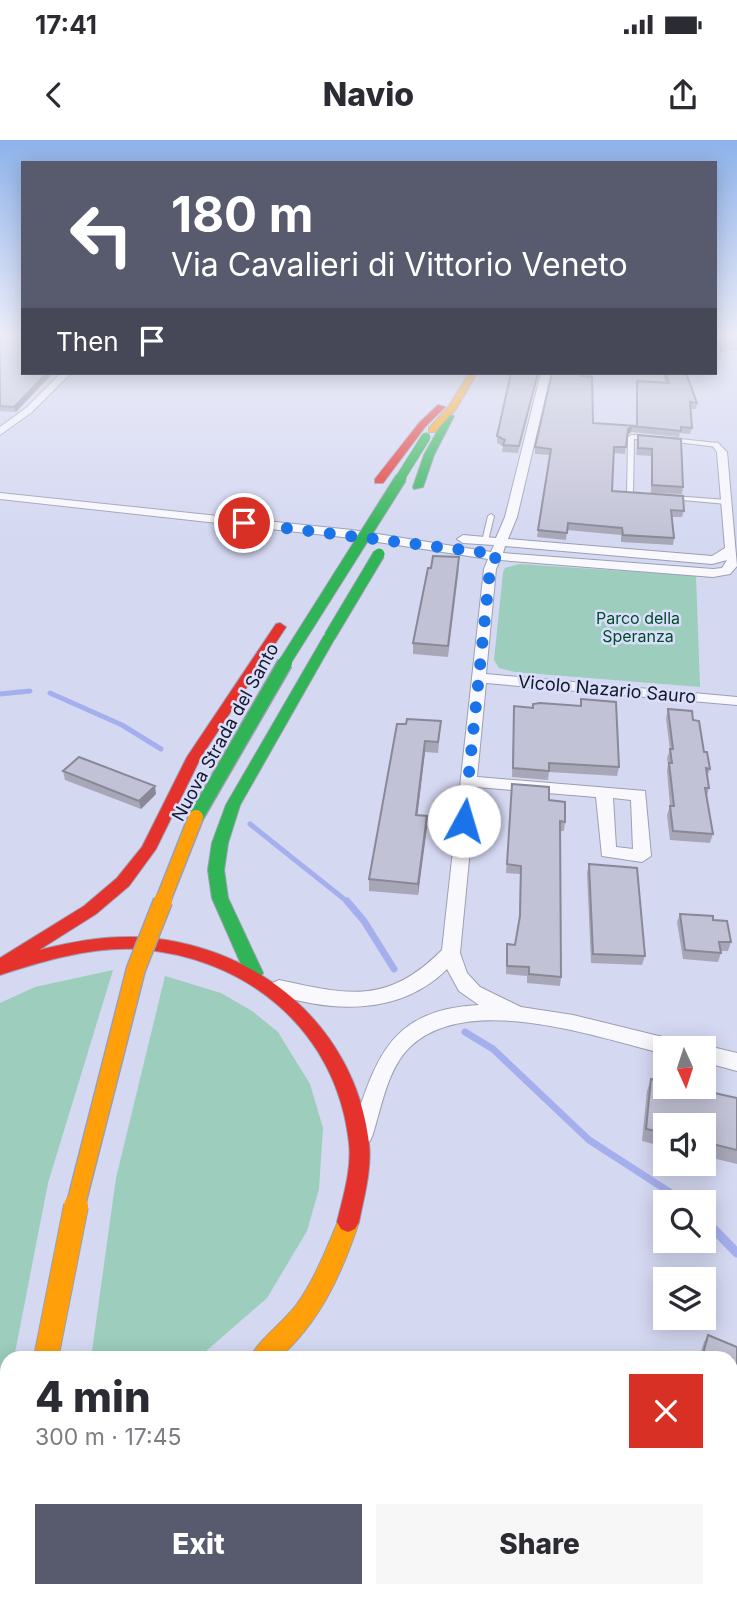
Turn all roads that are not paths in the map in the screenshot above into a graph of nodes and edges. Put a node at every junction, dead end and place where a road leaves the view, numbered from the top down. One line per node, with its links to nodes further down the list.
1 (36, 402): 7 (street)
2 (449, 402): 5 (main road, Nuova Strada del Santo)
3 (451, 402): 5 (main road, Nuova Strada del Santo)
4 (538, 402): 22 (street)
5 (447, 407): 10 (main road); 14 (main road); 37 (main road, Nuova Strada del Santo, bridge)
6 (0, 413): 7 (street)
7 (23, 415): 8 (street)
8 (0, 432)
9 (717, 445): 12 (lane); 15 (street)
10 (372, 492)
11 (0, 496): 19 (street)
12 (644, 496)
13 (671, 498): 15 (lane)
14 (411, 499)
15 (727, 502): 22 (street)
16 (356, 514): 21 (main road)
17 (491, 516): 20 (lane)
18 (398, 522): 30 (main road, bridge)
19 (352, 534): 20 (street); 22 (street)
20 (485, 541): 22 (street)
21 (334, 548)
22 (500, 548): 24 (street)
23 (284, 622): 29 (main road)
24 (478, 678): 25 (street, Vicolo Nazario Sauro); 26 (street)
25 (737, 701)
26 (468, 781): 27 (street); 28 (street)
27 (604, 792)
28 (451, 953): 31 (street); 32 (street)
29 (0, 967): 30 (main road)
30 (254, 974): 31 (main road)
31 (277, 988): 36 (main road)
32 (514, 1013): 33 (street); 36 (street)
33 (653, 1043)
34 (716, 1057): 35 (street)
35 (737, 1062)
36 (359, 1144): 38 (main road)
37 (47, 1351)
38 (270, 1351)

